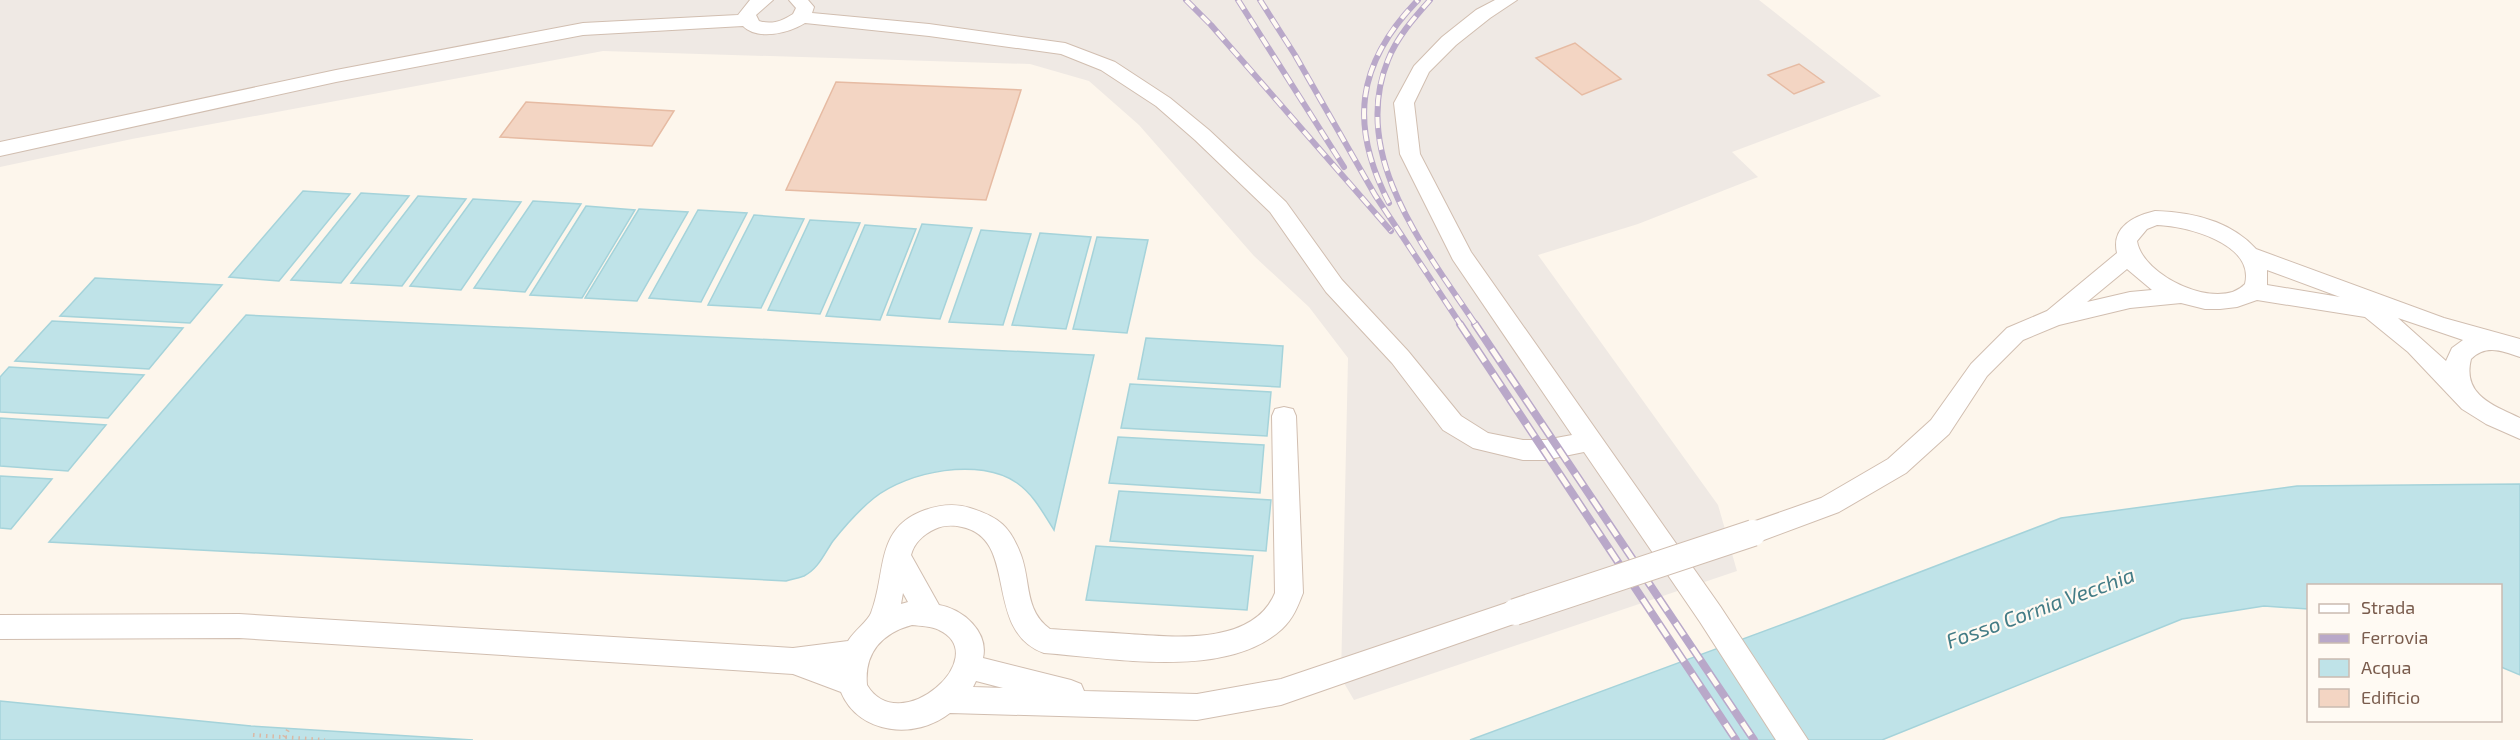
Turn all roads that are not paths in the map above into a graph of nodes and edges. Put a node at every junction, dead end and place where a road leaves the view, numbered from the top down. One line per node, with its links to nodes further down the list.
1 (764, 0): 4 (street)
2 (1508, 0): 18 (street)
3 (800, 9): 4 (street); 18 (street)
4 (748, 20): 5 (street)
5 (0, 149)
6 (2129, 255): 7 (street); 9 (street); 11 (street)
7 (2249, 255): 8 (street); 12 (street)
8 (2253, 291): 9 (street); 10 (street)
9 (2181, 295): 11 (street)
10 (2372, 310): 12 (street); 15 (street)
11 (2053, 318): 28 (street, bridge)
12 (2437, 324): 13 (street)
13 (2492, 341): 14 (street); 15 (street)
14 (2520, 348)
15 (2458, 390): 17 (street)
16 (1284, 417): 19 (street)
17 (2520, 429)
18 (1590, 441): 29 (street)
19 (897, 556): 20 (street); 21 (street)
20 (929, 613): 21 (street); 25 (street)
21 (882, 624): 23 (street)
22 (9, 628): 24 (street)
23 (856, 652): 24 (street); 26 (street)
24 (793, 661): 26 (street)
25 (970, 667): 27 (street); 28 (street)
26 (851, 683): 27 (street)
27 (948, 700): 28 (street)
28 (1111, 704)
29 (1793, 740)

